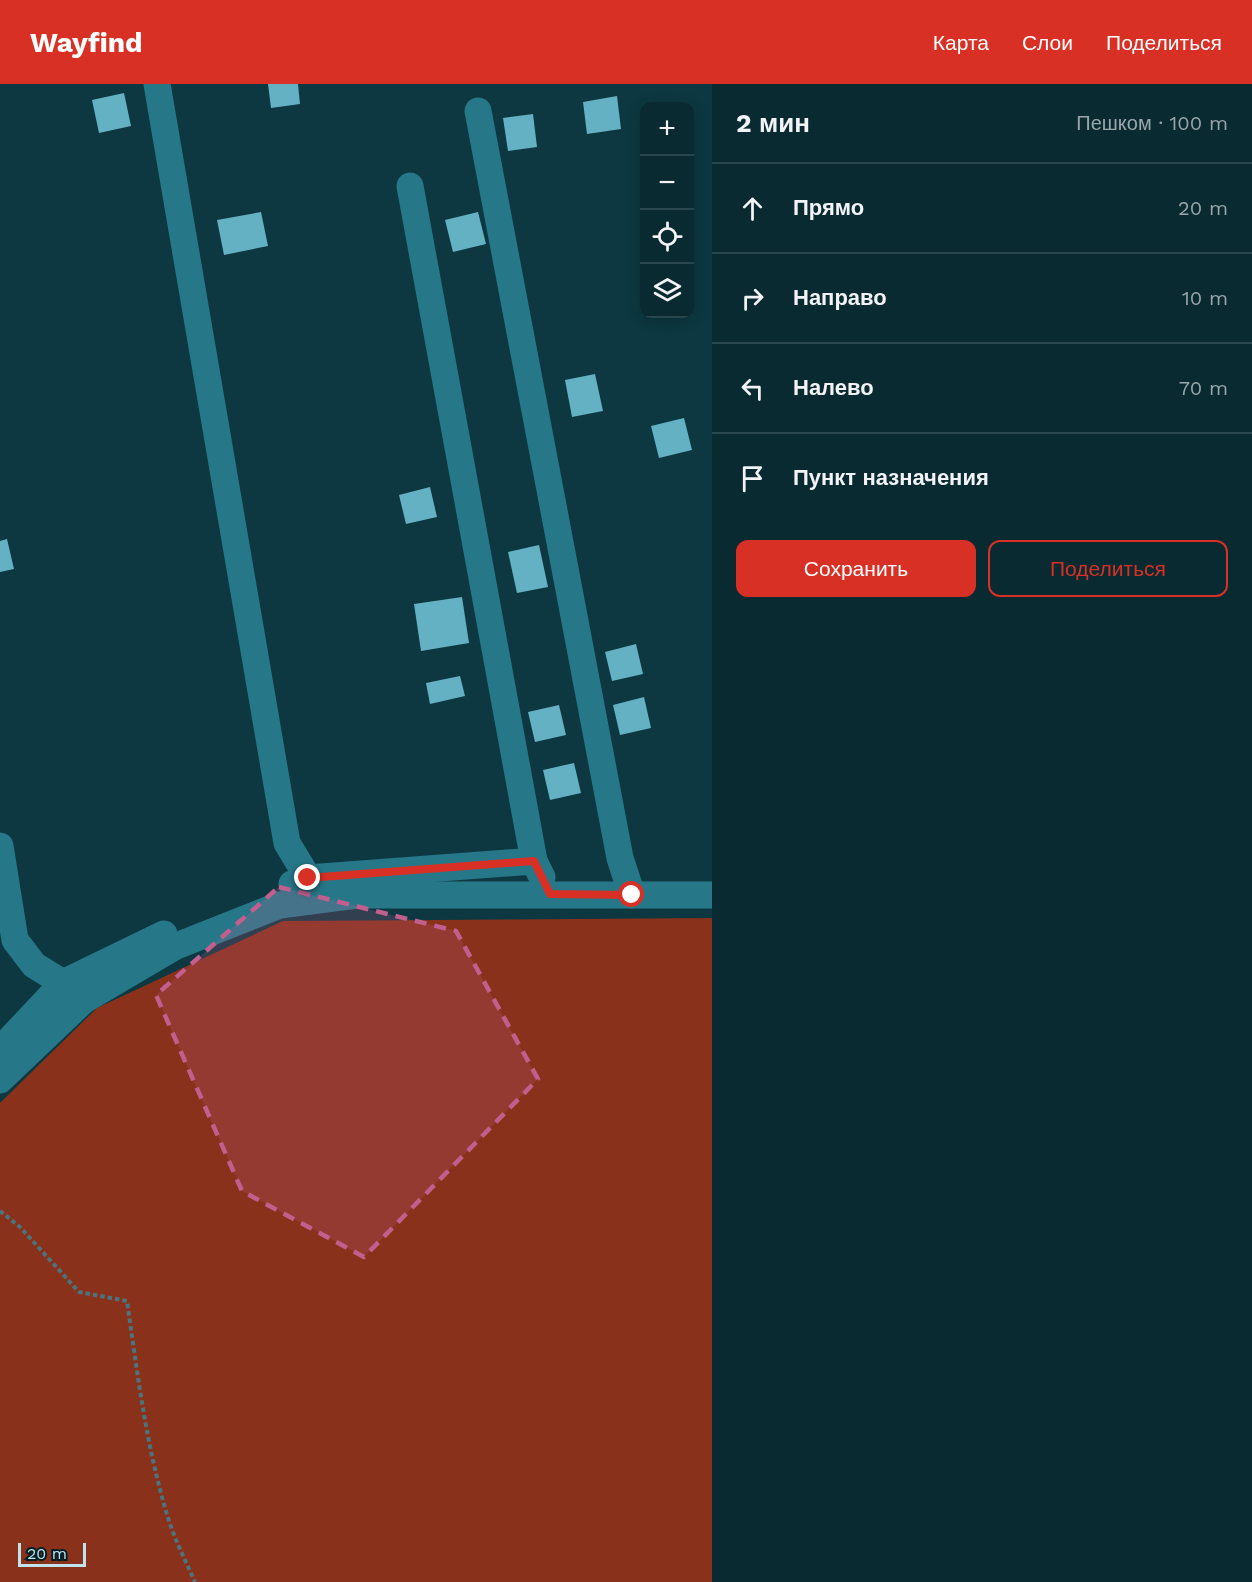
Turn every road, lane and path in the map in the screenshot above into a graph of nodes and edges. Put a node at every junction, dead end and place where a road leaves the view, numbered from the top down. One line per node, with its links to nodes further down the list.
1 (157, 84): 6 (street)
2 (478, 111): 8 (street)
3 (411, 186): 5 (street)
4 (0, 846): 10 (street)
5 (534, 861): 6 (street); 7 (street)
6 (308, 878): 10 (street)
7 (550, 894): 8 (street); 12 (street)
8 (632, 895): 9 (street)
9 (712, 895)
10 (63, 983): 11 (street)
11 (0, 1050)
12 (0, 1080)
13 (0, 1210): 14 (path)
14 (195, 1582)

